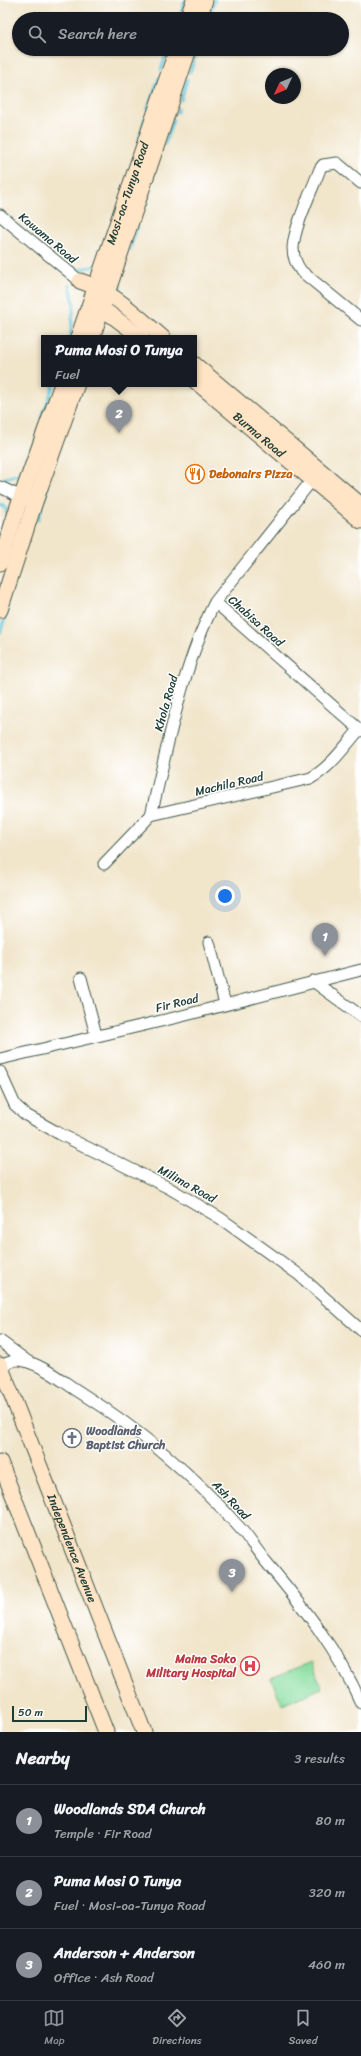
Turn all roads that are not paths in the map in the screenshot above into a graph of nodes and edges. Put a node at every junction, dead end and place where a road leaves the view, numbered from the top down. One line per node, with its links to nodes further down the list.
1 (194, 0): 3 (main road)
2 (205, 0): 4 (main road)
3 (190, 12)
4 (201, 12)
5 (175, 56): 10 (main road, Mosi-oa-Tunya Road)
6 (185, 56): 10 (main road, Mosi-oa-Tunya Road)
7 (361, 183): 11 (street)
8 (0, 215): 9 (street, Kawama Road)
9 (80, 281): 10 (main road)
10 (99, 297): 12 (main road, Mosi-oa-Tunya Road); 13 (main road, Mosi-oa-Tunya Road); 14 (main road); 15 (main road)
11 (361, 320)
12 (80, 335)
13 (93, 335)
14 (138, 335)
15 (158, 335)
16 (197, 367): 23 (main road, Burma Road)
17 (197, 383): 20 (main road, Burma Road)
18 (61, 387): 22 (main road)
19 (76, 387): 22 (main road)
20 (312, 480): 24 (main road, Burma Road); 26 (street, Chabisa Road)
21 (0, 487): 22 (street)
22 (28, 500): 25 (main road); 27 (main road)
23 (361, 505)
24 (361, 521)
25 (0, 563)
26 (215, 602): 28 (street, Chabisa Road); 29 (street, Khola Road)
27 (0, 610)
28 (360, 731): 29 (street, Machila Road)
29 (151, 816): 30 (street)
30 (104, 864)
31 (209, 942): 35 (street)
32 (361, 970): 34 (street, Fir Road)
33 (81, 978): 37 (street)
34 (313, 981): 35 (street, Fir Road); 36 (street)
35 (225, 1004): 37 (street, Fir Road)
36 (361, 1016)
37 (96, 1035): 38 (street, Fir Road)
38 (0, 1059)
39 (0, 1072): 40 (street, Milima Road)
40 (361, 1330)
41 (0, 1341): 42 (street, Ash Road)
42 (32, 1364): 43 (street, Ash Road); 45 (street, Ash Road)
43 (0, 1366): 47 (main road, Independence Avenue)
44 (0, 1462): 46 (main road)
45 (361, 1703)
46 (106, 1732)
47 (144, 1732)

